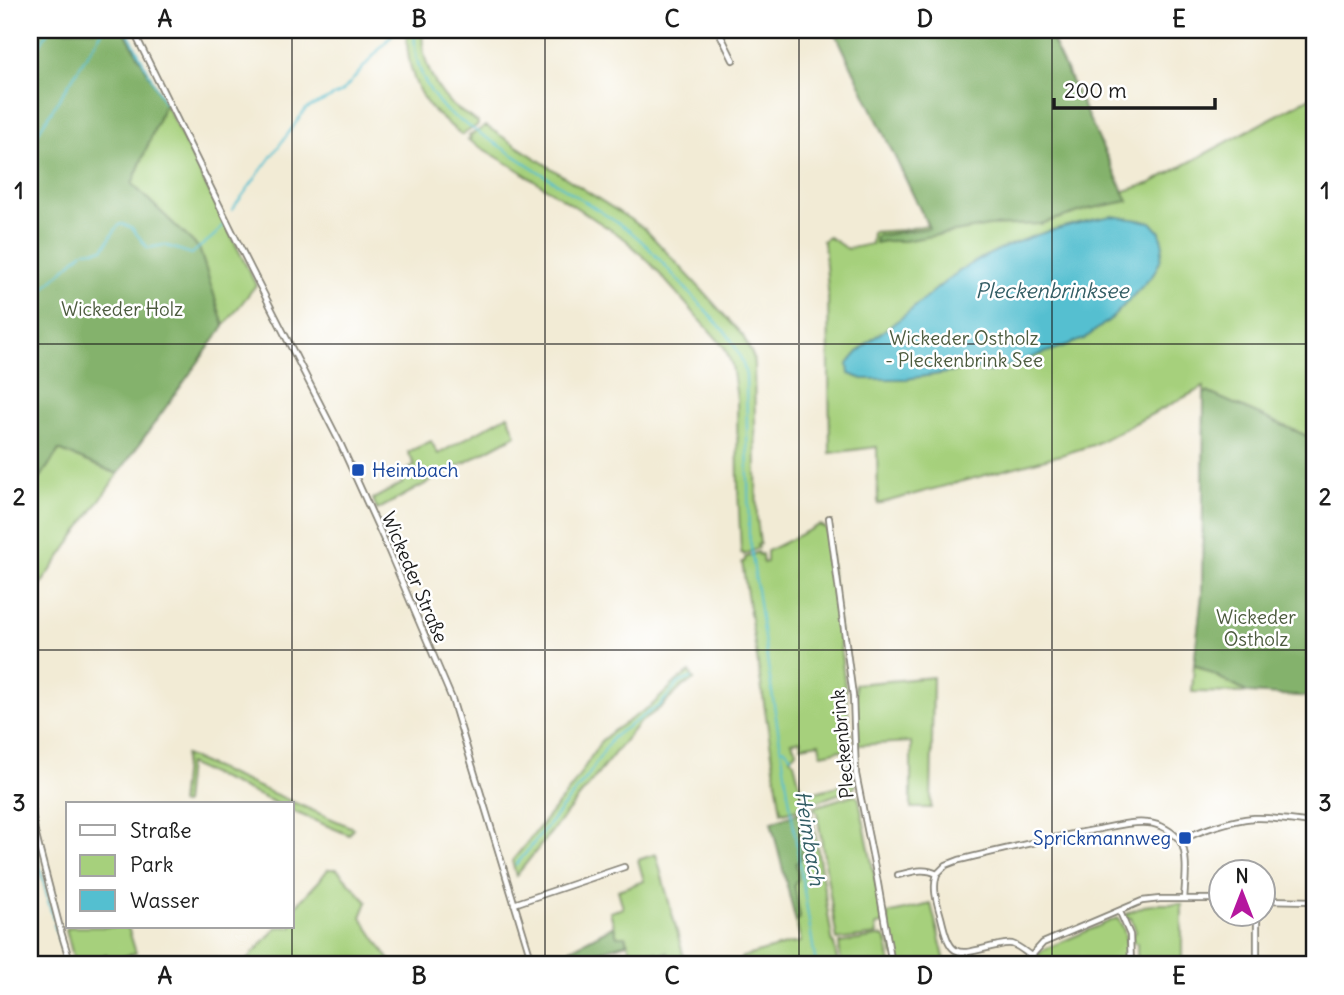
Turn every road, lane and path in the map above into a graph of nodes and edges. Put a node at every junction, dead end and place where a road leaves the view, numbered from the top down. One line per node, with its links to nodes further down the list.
1 (133, 30): 15 (street, Wickeder Straße)
2 (718, 30): 3 (street)
3 (733, 60)
4 (829, 518): 21 (street, Pleckenbrink)
5 (30, 797): 19 (street)
6 (1314, 823): 7 (street)
7 (1180, 841): 9 (street); 11 (street)
8 (624, 867): 15 (street)
9 (937, 874): 10 (street); 18 (street)
10 (898, 875)
11 (1184, 899): 12 (street); 16 (street)
12 (1208, 899)
13 (1278, 900): 14 (street)
14 (1314, 901)
15 (514, 904): 20 (street, Wickeder Straße)
16 (1120, 912): 18 (street); 23 (street)
17 (1257, 928): 24 (street)
18 (1031, 956): 22 (street)
19 (71, 965)
20 (533, 965)
21 (892, 965)
22 (1023, 965)
23 (1131, 965)
24 (1257, 965)

